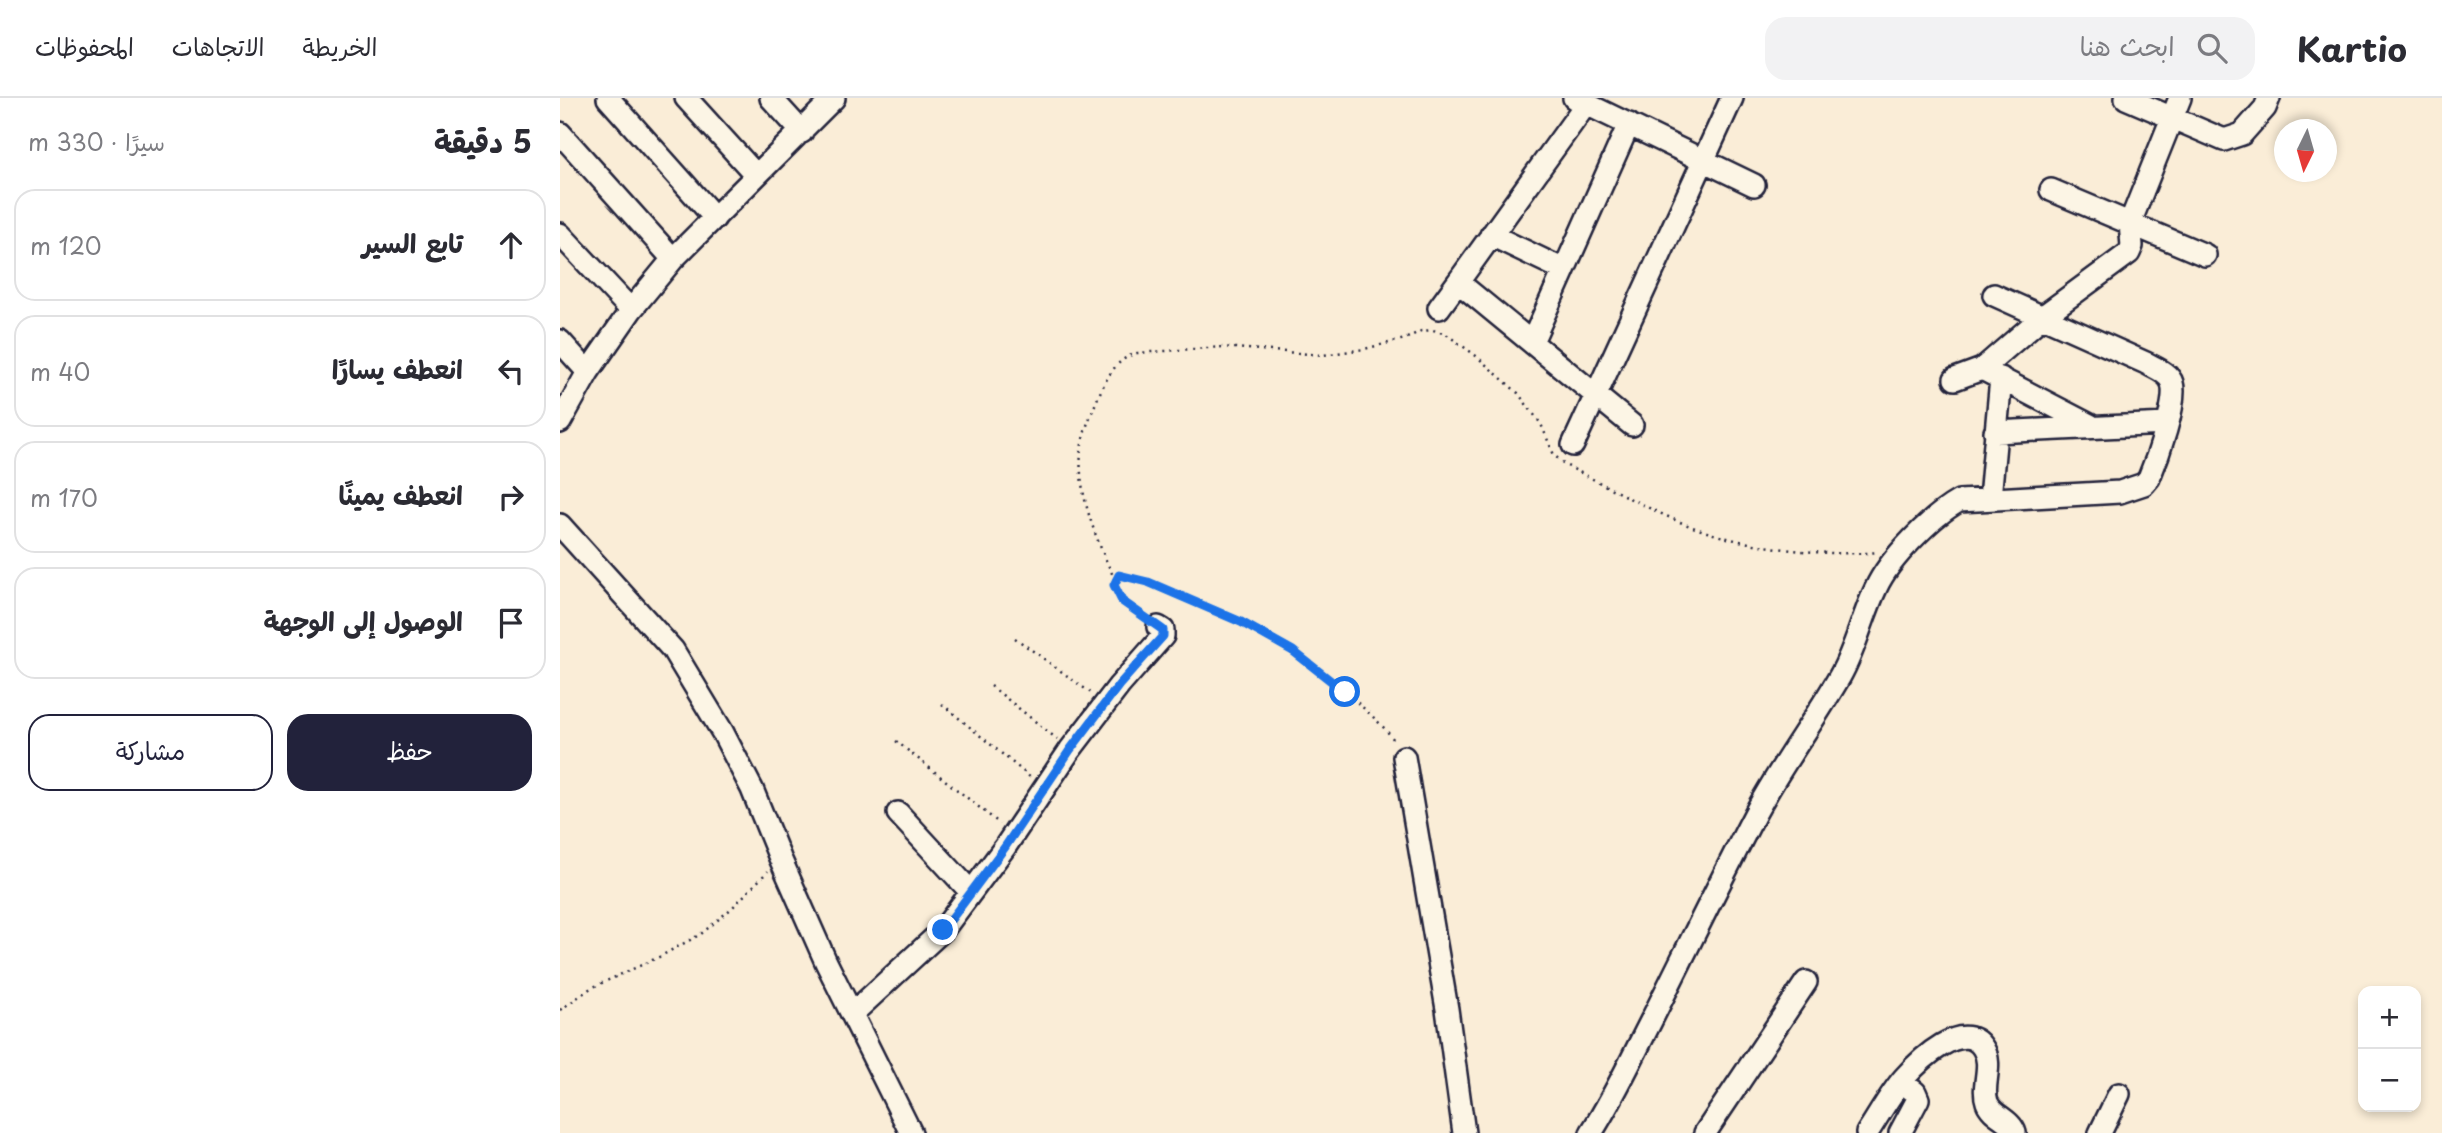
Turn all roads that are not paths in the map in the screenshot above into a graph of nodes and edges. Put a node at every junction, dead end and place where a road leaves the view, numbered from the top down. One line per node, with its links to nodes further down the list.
1 (608, 98): 18 (street)
2 (686, 98): 15 (street)
3 (771, 98): 12 (street)
4 (834, 98): 12 (street)
5 (1732, 98): 14 (street)
6 (2126, 98): 10 (street)
7 (2180, 98): 10 (street)
8 (2269, 98): 10 (street)
9 (1580, 101): 11 (street); 21 (street)
10 (2171, 118): 19 (street)
11 (1629, 124): 14 (street); 24 (street)
12 (802, 132): 15 (street)
13 (560, 133): 23 (street)
14 (1703, 160): 16 (street); 35 (street)
15 (755, 175): 18 (street)
16 (1754, 185)
17 (2051, 190): 19 (street)
18 (715, 218): 23 (street)
19 (2130, 223): 22 (street); 29 (street)
20 (560, 234): 28 (street)
21 (1491, 235): 24 (street); 25 (street)
22 (2204, 255)
23 (673, 259): 28 (street)
24 (1564, 270): 31 (street)
25 (1458, 282): 27 (street); 31 (street)
26 (1994, 295): 29 (street)
27 (1439, 308)
28 (631, 310): 32 (street)
29 (2042, 317): 33 (street); 37 (street)
30 (560, 341): 32 (street)
31 (1532, 342): 35 (street)
32 (588, 372): 36 (street)
33 (1992, 374): 34 (street); 39 (street); 40 (street)
34 (1955, 379)
35 (1596, 395): 38 (street); 41 (street)
36 (560, 422)
37 (2167, 424): 39 (street); 42 (street)
38 (1632, 425)
39 (2092, 426): 40 (street)
40 (1995, 432): 42 (street)
41 (1573, 445)
42 (1990, 498): 54 (street)
43 (560, 525): 49 (street)
44 (1158, 627): 47 (street)
45 (1404, 757): 53 (street)
46 (898, 813): 47 (street)
47 (971, 892): 49 (street)
48 (1806, 982): 55 (street)
49 (852, 1014): 52 (street)
50 (1901, 1082): 56 (street); 57 (street); 58 (street)
51 (2119, 1094): 59 (street)
52 (911, 1133)
53 (1464, 1133)
54 (1591, 1133)
55 (1705, 1133)
56 (1867, 1133)
57 (1899, 1133)
58 (2015, 1133)
59 (2100, 1133)

